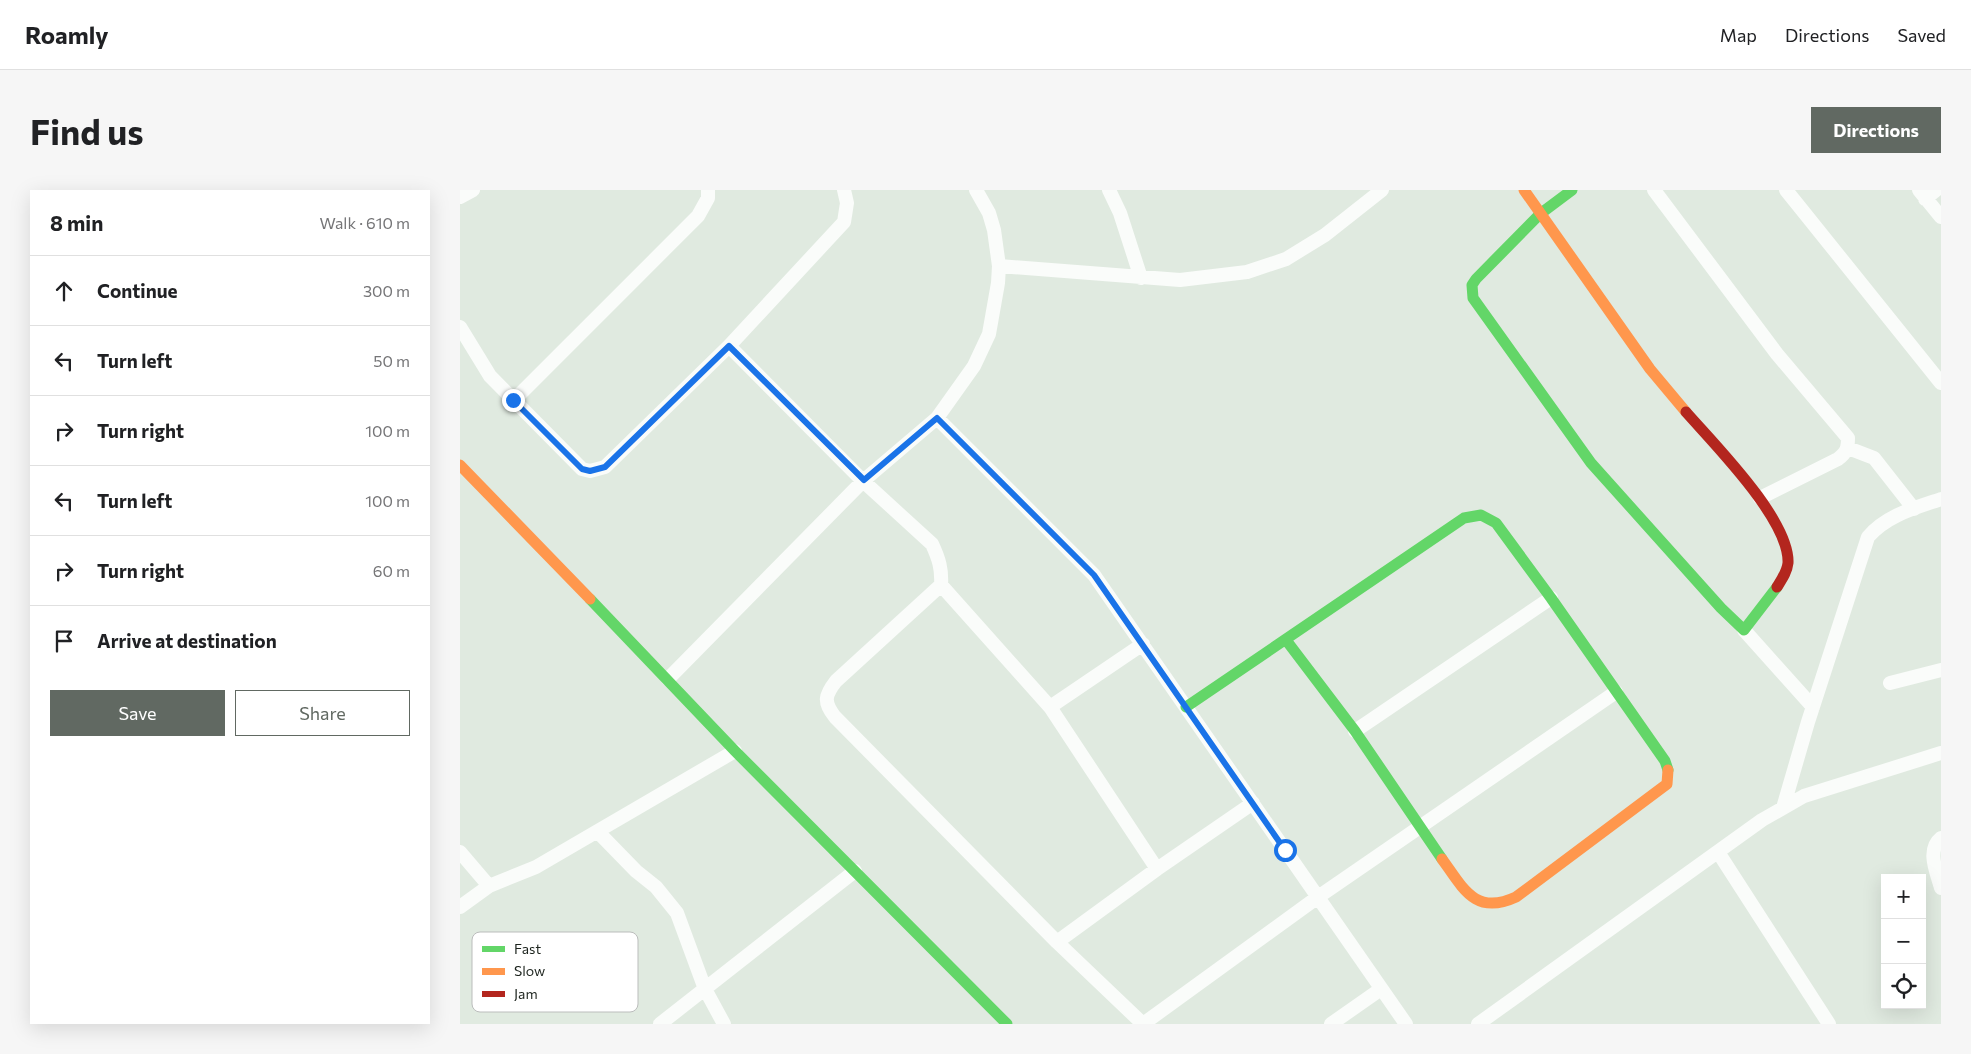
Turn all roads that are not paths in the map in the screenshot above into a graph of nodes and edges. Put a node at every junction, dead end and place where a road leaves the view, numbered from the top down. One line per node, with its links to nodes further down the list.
1 (473, 190): 12 (street)
2 (708, 190): 20 (street)
3 (844, 190): 18 (street)
4 (976, 190): 15 (street)
5 (1109, 190): 16 (street)
6 (1382, 190): 16 (street)
7 (1524, 190): 13 (street)
8 (1572, 190): 13 (street)
9 (1654, 190): 22 (street)
10 (1786, 190): 19 (street)
11 (1927, 193): 14 (street)
12 (460, 197)
13 (1540, 214): 25 (street); 30 (street)
14 (1941, 217)
15 (999, 266): 16 (street); 21 (street)
16 (1141, 278)
17 (460, 327): 20 (street)
18 (729, 346): 20 (street); 24 (street)
19 (1941, 383)
20 (513, 400)
21 (937, 418): 24 (street); 32 (street)
22 (1848, 448): 25 (street); 27 (street)
23 (460, 465): 34 (street)
24 (864, 480): 28 (street); 34 (street)
25 (1760, 498): 30 (street)
26 (1941, 499): 27 (street)
27 (1914, 508): 39 (street)
28 (941, 585): 37 (street); 56 (street)
29 (1551, 598): 31 (street); 36 (street); 40 (street)
30 (1744, 630): 39 (street)
31 (1286, 640): 38 (street); 40 (street)
32 (1143, 644): 37 (street); 38 (street)
33 (1941, 670): 35 (street)
34 (668, 679): 41 (street)
35 (1890, 684)
36 (1616, 692): 45 (street); 45 (street)
37 (1050, 707): 50 (street)
38 (1186, 707): 43 (street)
39 (1813, 707): 44 (street)
40 (1355, 731): 45 (street)
41 (735, 751): 46 (street); 51 (street)
42 (1941, 753): 44 (street)
43 (1252, 802): 50 (street); 54 (street)
44 (1783, 808): 49 (street)
45 (1420, 829): 54 (street)
46 (598, 832): 52 (street); 57 (street)
47 (1941, 838): 53 (street)
48 (460, 852): 52 (street)
49 (1718, 852): 65 (street); 66 (street)
50 (1156, 869): 56 (street)
51 (856, 871): 57 (street); 61 (street)
52 (489, 886): 55 (street)
53 (1941, 888)
54 (1318, 897): 58 (street); 62 (street)
55 (460, 907)
56 (1057, 942): 62 (street)
57 (705, 989): 59 (street); 60 (street)
58 (1381, 989): 63 (street); 64 (street)
59 (660, 1024)
60 (724, 1024)
61 (1007, 1024)
62 (1143, 1024)
63 (1331, 1024)
64 (1406, 1024)
65 (1478, 1024)
66 (1830, 1024)

